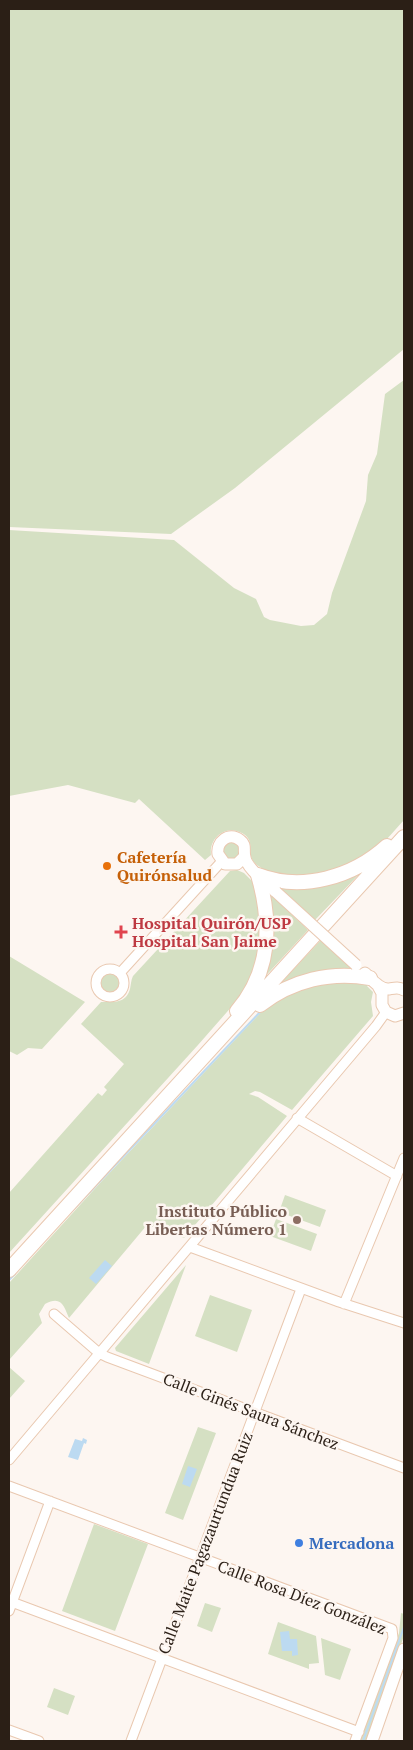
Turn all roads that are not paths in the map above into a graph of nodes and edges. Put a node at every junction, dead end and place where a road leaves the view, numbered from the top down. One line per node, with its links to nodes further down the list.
1 (404, 828): 4 (highway)
2 (404, 837): 12 (highway)
3 (222, 861): 4 (main road); 4 (main road); 5 (street)
4 (247, 865): 6 (main road, bridge); 12 (highway)
5 (120, 973)
6 (373, 981): 8 (main road); 12 (highway)
7 (404, 990): 8 (main road)
8 (385, 992): 9 (main road)
9 (386, 1012): 10 (main road); 11 (street)
10 (404, 1013)
11 (297, 1118): 14 (street); 15 (street)
12 (111, 1158): 16 (highway)
13 (404, 1158): 14 (street)
14 (397, 1176): 18 (street)
15 (190, 1247): 17 (street); 21 (street)
16 (9, 1270)
17 (301, 1288): 18 (street); 22 (street, Calle Maite Pagazaurtundua Ruiz)
18 (344, 1304): 20 (street)
19 (54, 1314): 21 (street, Calle Ginés Saura Sánchez)
20 (404, 1323)
21 (99, 1353): 22 (street, Calle Ginés Saura Sánchez); 23 (street)
22 (254, 1413): 24 (street, Calle Ginés Saura Sánchez); 27 (street, Calle Maite Pagazaurtundua Ruiz)
23 (9, 1460)
24 (404, 1468)
25 (9, 1486): 26 (street, Calle Rosa Díez González)
26 (50, 1501): 27 (street, Calle Rosa Díez González); 28 (street)
27 (200, 1557): 30 (street, Calle Maite Pagazaurtundua Ruiz); 32 (street, Calle Rosa Díez González)
28 (10, 1604): 30 (street)
29 (404, 1650): 33 (main road)
30 (162, 1658): 32 (street); 35 (street, Calle Maite Pagazaurtundua Ruiz)
31 (9, 1730): 34 (street)
32 (359, 1732): 36 (street)
33 (375, 1740)
34 (39, 1741)
35 (131, 1741)
36 (356, 1741)

